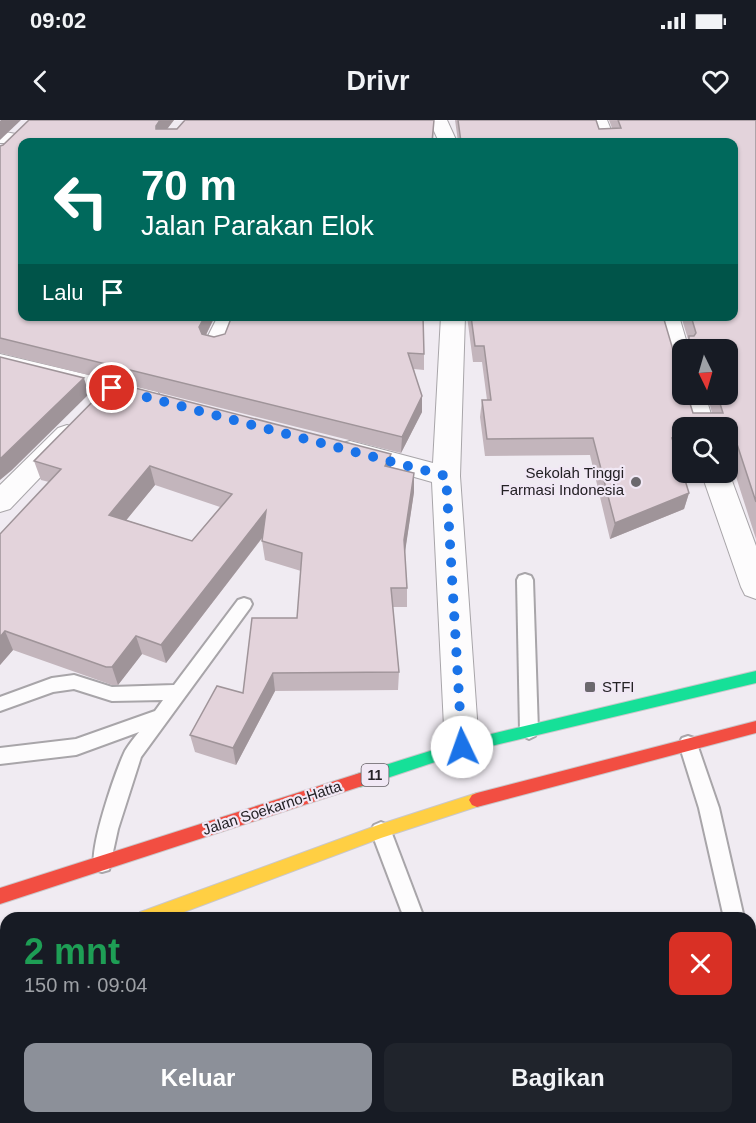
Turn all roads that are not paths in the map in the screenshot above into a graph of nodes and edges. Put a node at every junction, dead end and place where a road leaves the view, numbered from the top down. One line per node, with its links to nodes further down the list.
1 (438, 120): 4 (street)
2 (598, 120): 5 (street)
3 (14, 134): 6 (street)
4 (446, 138)
5 (605, 138)
6 (0, 154)
7 (228, 321): 11 (street)
8 (453, 321): 16 (street)
9 (669, 321): 10 (street)
10 (674, 339)
11 (216, 344)
12 (0, 361): 13 (street)
13 (112, 388): 14 (street); 18 (street)
14 (170, 403)
15 (331, 446): 16 (street)
16 (446, 476): 29 (street)
17 (719, 483): 20 (street)
18 (0, 502)
19 (525, 580): 27 (lane)
20 (756, 587)
21 (244, 604): 23 (lane)
22 (756, 677): 27 (highway, Jalan Soekarno-Hatta / 11)
23 (179, 692): 24 (lane); 25 (lane)
24 (0, 704)
25 (162, 715): 30 (lane); 32 (lane)
26 (756, 727): 28 (highway)
27 (529, 731): 29 (highway, Jalan Soekarno-Hatta / 11)
28 (688, 744): 31 (highway); 36 (lane)
29 (462, 747): 32 (highway, Jalan Soekarno-Hatta / 11)
30 (0, 756)
31 (381, 831): 34 (highway); 35 (lane)
32 (102, 863): 33 (highway, Jalan Soekarno-Hatta / 11)
33 (0, 896)
34 (162, 912)
35 (412, 912)
36 (733, 912)

